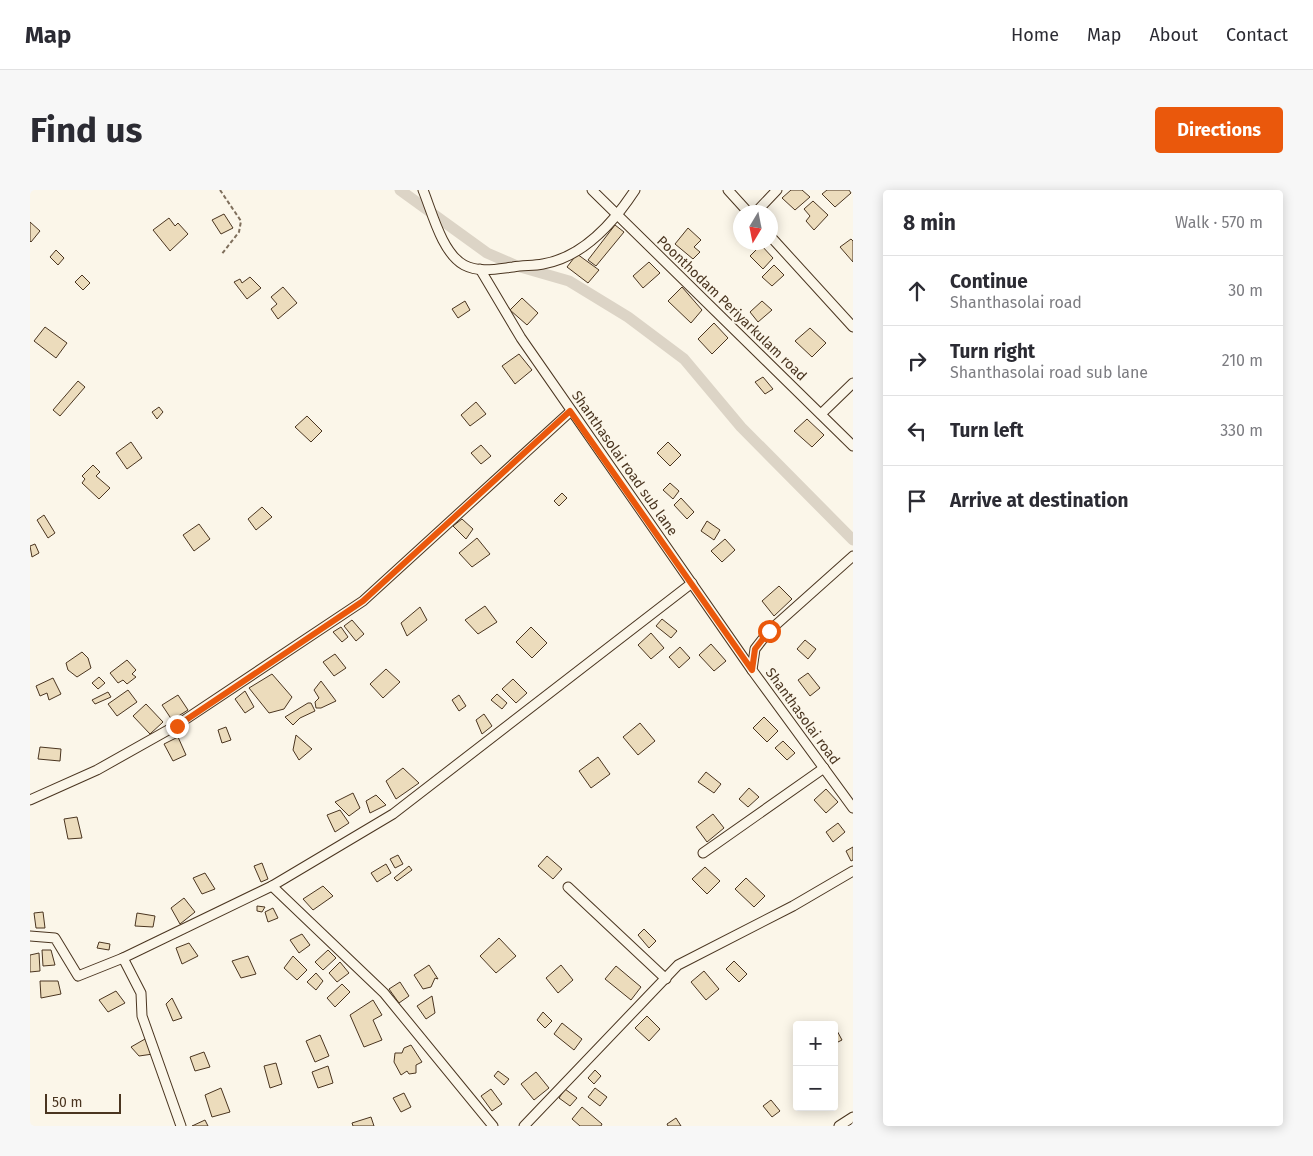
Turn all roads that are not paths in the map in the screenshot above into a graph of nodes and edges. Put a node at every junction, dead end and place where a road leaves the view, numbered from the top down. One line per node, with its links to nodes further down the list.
1 (423, 190): 10 (street)
2 (592, 190): 8 (street, Poonthodam Periyarkulam road)
3 (635, 190): 8 (street)
4 (728, 190): 6 (street)
5 (777, 190): 7 (street)
6 (742, 205)
7 (763, 205)
8 (618, 216): 10 (street); 14 (street, Poonthodam Periyarkulam road)
9 (778, 246): 11 (street)
10 (480, 269): 13 (street, Shanthasolai road sub lane)
11 (853, 327)
12 (853, 382): 14 (street)
13 (570, 411): 17 (street, Shanthasolai road sub lane); 20 (street)
14 (821, 414): 15 (street, Poonthodam Periyarkulam road)
15 (853, 446)
16 (851, 558): 18 (street, Shanthasolai road)
17 (692, 583): 18 (street, Shanthasolai road sub lane); 24 (street)
18 (752, 670): 19 (street, Shanthasolai road)
19 (824, 768): 21 (street, Shanthasolai road); 22 (street)
20 (30, 800)
21 (853, 808)
22 (703, 853)
23 (853, 871): 28 (street)
24 (272, 886): 27 (street); 31 (street)
25 (568, 888): 28 (street)
26 (30, 936): 27 (street)
27 (123, 958): 30 (street)
28 (666, 978): 32 (street)
29 (853, 1117): 33 (street)
30 (181, 1126)
31 (493, 1126)
32 (524, 1126)
33 (838, 1126)

